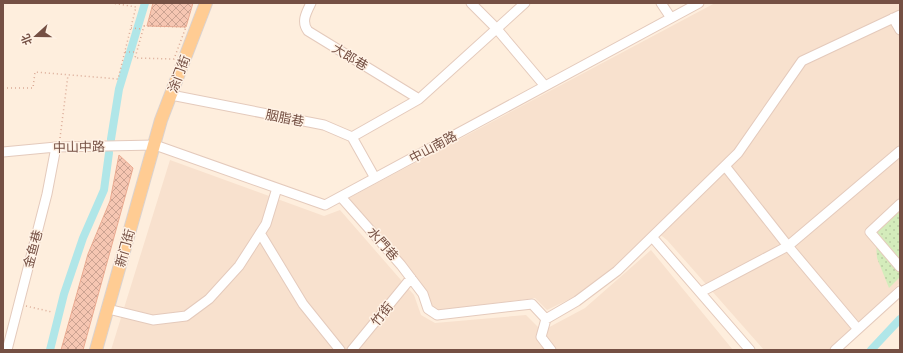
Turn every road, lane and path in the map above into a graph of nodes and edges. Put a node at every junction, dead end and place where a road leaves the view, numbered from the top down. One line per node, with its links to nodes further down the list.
1 (112, 3): 10 (path)
2 (206, 3): 19 (main road, 涂门街)
3 (311, 3): 20 (street, 大郎巷)
4 (471, 3): 11 (street)
5 (525, 3): 11 (street)
6 (661, 3): 9 (street)
7 (699, 3): 9 (street, 中山南路)
8 (897, 16): 13 (street); 26 (street)
9 (671, 18): 17 (street, 中山南路)
10 (131, 28): 12 (path); 14 (path)
11 (496, 28): 17 (street); 20 (street)
12 (143, 29): 15 (path); 15 (path)
13 (900, 30)
14 (125, 52): 15 (path); 16 (path)
15 (137, 52)
16 (68, 75): 18 (path); 23 (path)
17 (544, 86): 27 (street, 中山南路)
18 (3, 88)
19 (171, 95): 21 (street, 胭脂巷); 22 (main road, 涂门街)
20 (419, 99): 21 (street)
21 (352, 137): 27 (street)
22 (155, 145): 23 (street, 中山中路); 28 (street, 中山南路); 39 (main road, 新门街)
23 (56, 146): 25 (street, 中山中路); 38 (street, 金鱼巷)
24 (900, 151): 33 (street)
25 (3, 152)
26 (725, 166): 32 (street); 33 (street)
27 (375, 178): 29 (street, 中山南路)
28 (277, 188): 29 (street, 中山南路); 31 (street)
29 (341, 197): 35 (street, 水門巷)
30 (900, 204): 34 (street)
31 (260, 233): 39 (street); 45 (street)
32 (653, 238): 37 (street); 41 (street)
33 (788, 246): 37 (street); 42 (street)
34 (900, 267)
35 (411, 278): 41 (street, 水門巷); 46 (street, 竹街)
36 (900, 291): 42 (street)
37 (701, 292): 48 (street)
38 (19, 304): 40 (path); 43 (street, 金鱼巷)
39 (108, 309): 44 (main road, 新门街)
40 (52, 312)
41 (546, 318): 47 (street)
42 (857, 328): 49 (street)
43 (6, 350)
44 (96, 350)
45 (340, 350)
46 (352, 350)
47 (551, 350)
48 (750, 350)
49 (835, 350)

